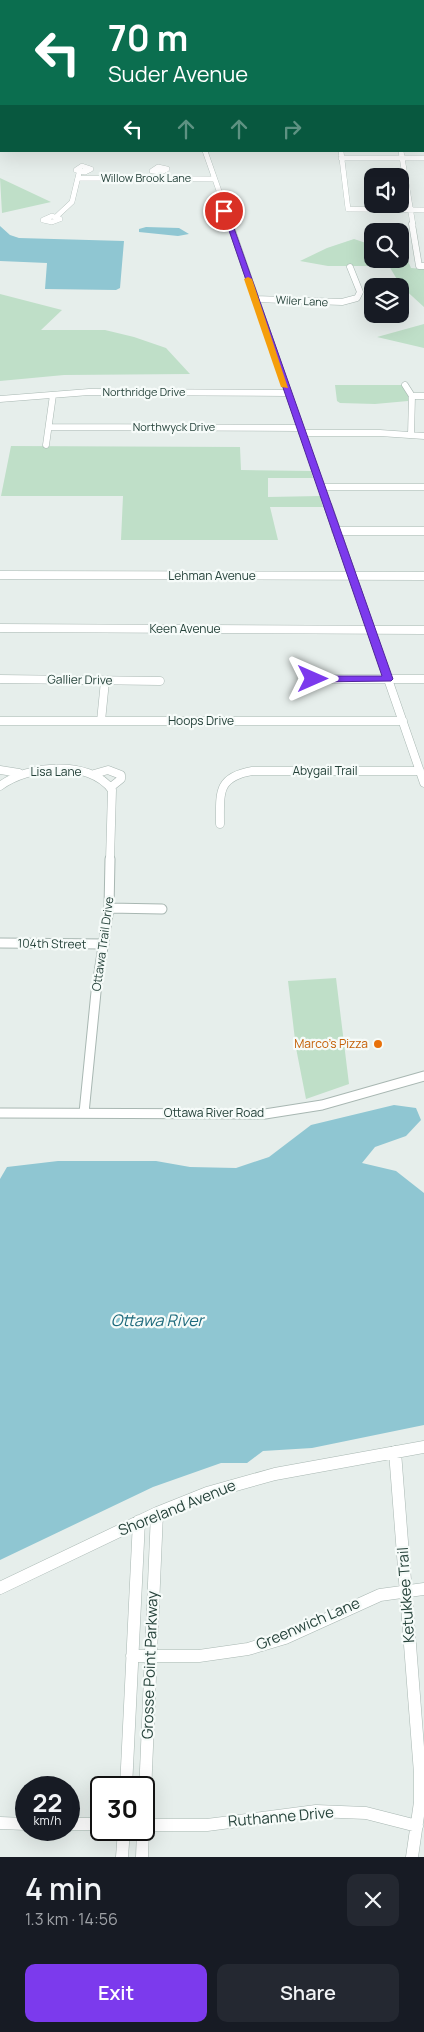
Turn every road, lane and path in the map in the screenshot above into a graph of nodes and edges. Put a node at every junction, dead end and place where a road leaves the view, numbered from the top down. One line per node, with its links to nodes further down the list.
1 (205, 152): 9 (street)
2 (341, 152): 4 (street)
3 (401, 152): 5 (street)
4 (342, 158): 5 (street); 10 (street)
5 (402, 158): 6 (street); 10 (street)
6 (424, 158)
7 (81, 172): 8 (street)
8 (78, 178): 9 (street, Willow Brook Lane); 12 (street)
9 (214, 178): 15 (street)
10 (410, 210): 11 (street); 13 (street)
11 (424, 210)
12 (57, 216)
13 (421, 266)
14 (350, 267): 15 (street, Wiler Lane)
15 (255, 299): 17 (street)
16 (405, 385): 19 (street)
17 (287, 393): 18 (street, Northridge Drive); 23 (street)
18 (53, 395): 21 (street, Northridge Drive); 22 (street)
19 (412, 396): 20 (street); 24 (street)
20 (424, 396)
21 (0, 399)
22 (49, 427): 23 (street, Northwyck Drive); 26 (street)
23 (301, 430): 24 (street, Northwyck Drive); 27 (street)
24 (411, 435): 25 (street, Northwyck Drive)
25 (424, 436)
26 (46, 445)
27 (321, 487): 28 (street); 29 (street)
28 (424, 487)
29 (336, 531): 30 (street); 32 (street)
30 (424, 531)
31 (0, 575): 32 (street, Lehman Avenue)
32 (352, 576): 33 (street, Lehman Avenue); 35 (street)
33 (424, 576)
34 (0, 628): 35 (street, Keen Avenue)
35 (370, 630): 36 (street); 39 (street)
36 (424, 630)
37 (0, 679): 41 (street, Gallier Drive)
38 (313, 679): 39 (street)
39 (388, 679): 40 (street); 45 (street)
40 (424, 679)
41 (105, 681): 42 (street, Gallier Drive); 44 (street)
42 (160, 681)
43 (0, 721): 44 (street, Hoops Drive)
44 (101, 721): 45 (street, Hoops Drive)
45 (403, 722): 47 (street)
46 (0, 770): 48 (street)
47 (420, 771): 50 (street); 53 (street, Abygail Trail)
48 (19, 773): 49 (street, Lisa Lane); 51 (street, Lisa Lane)
49 (98, 775): 52 (street); 52 (street, Lisa Lane)
50 (424, 783)
51 (0, 785)
52 (111, 787): 54 (street, Ottawa Trail Drive)
53 (220, 824)
54 (109, 908): 55 (street); 57 (street, Ottawa Trail Drive)
55 (162, 909)
56 (0, 943): 57 (street, 104th Street)
57 (104, 944): 60 (street, Ottawa Trail Drive)
58 (424, 1076): 60 (street, Ottawa River Road)
59 (0, 1113): 60 (street, Ottawa River Road)
60 (84, 1114)
61 (424, 1447): 62 (street, Shoreland Avenue)
62 (395, 1452): 63 (street, Shoreland Avenue); 66 (street, Ketukkee Trail)
63 (157, 1513): 64 (street, Shoreland Avenue); 69 (street, Grosse Point Parkway)
64 (139, 1521): 65 (street, Shoreland Avenue); 68 (street, Grosse Point Parkway)
65 (0, 1588)
66 (406, 1589): 67 (street, Greenwich Lane); 69 (street, Greenwich Lane); 75 (street, Ketukkee Trail)
67 (424, 1589)
68 (132, 1656): 69 (street, Greenwich Lane); 70 (street, Grosse Point Parkway)
69 (150, 1657): 71 (street, Grosse Point Parkway)
70 (127, 1776)
71 (146, 1776)
72 (0, 1823): 73 (street)
73 (15, 1824)
74 (155, 1825): 75 (street, Ruthanne Drive)
75 (417, 1826): 80 (street, Ketukkee Trail)
76 (123, 1841): 78 (street)
77 (143, 1841): 79 (street)
78 (122, 1857)
79 (142, 1857)
80 (412, 1857)

